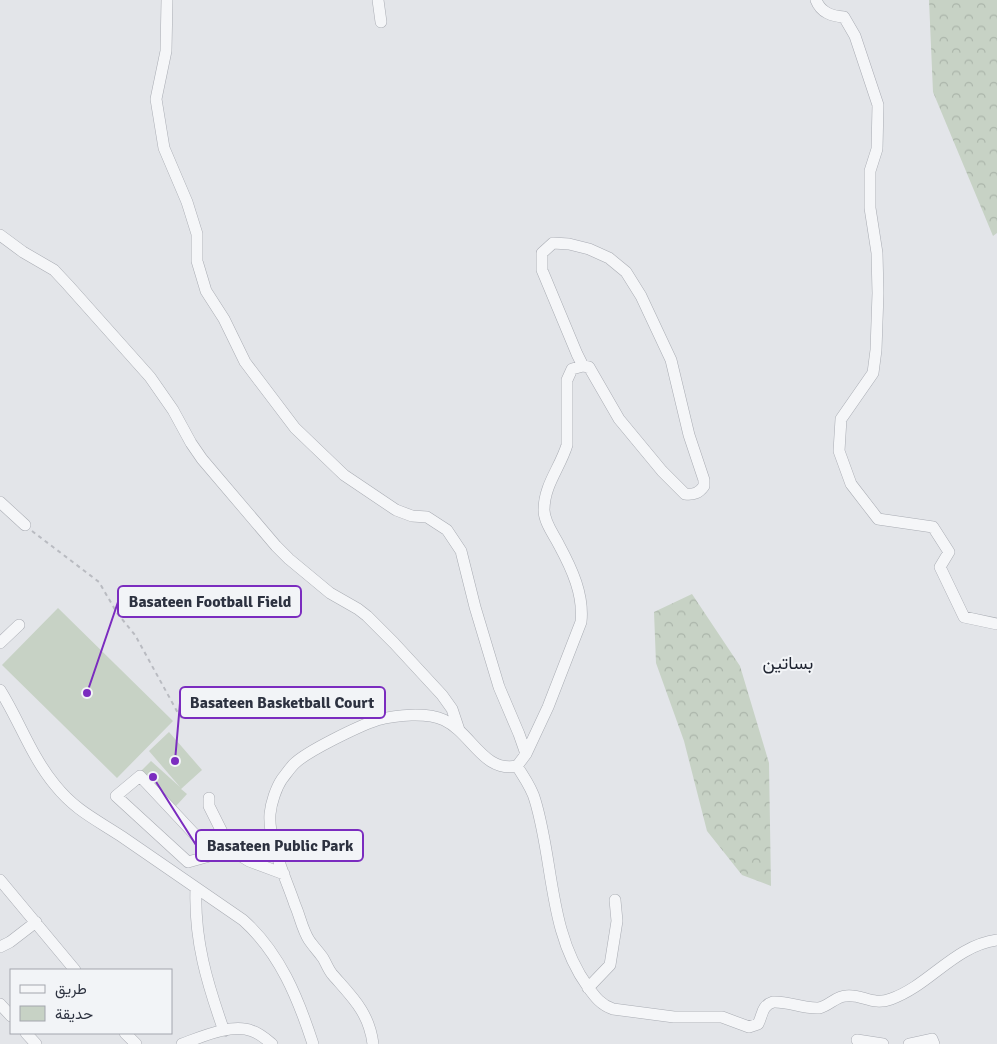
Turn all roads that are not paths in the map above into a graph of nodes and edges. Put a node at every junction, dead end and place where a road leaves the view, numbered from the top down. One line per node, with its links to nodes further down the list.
1 (167, 0): 14 (street)
2 (378, 0): 4 (street)
3 (816, 0): 9 (street)
4 (381, 22)
5 (0, 236): 13 (street)
6 (583, 366): 6 (street); 14 (street)
7 (0, 502): 8 (street)
8 (25, 525)
9 (997, 624)
10 (19, 625): 11 (street)
11 (0, 643)
12 (0, 690): 21 (street)
13 (459, 730): 15 (street); 19 (street)
14 (526, 754): 15 (street)
15 (517, 766): 27 (street)
16 (209, 798): 17 (street)
17 (231, 850): 18 (street); 19 (street)
18 (214, 854): 18 (street)
19 (284, 874): 39 (street)
20 (0, 880): 23 (street)
21 (196, 888): 30 (street); 38 (street)
22 (614, 900): 27 (street)
23 (36, 922): 25 (street); 26 (street)
24 (997, 940): 27 (street)
25 (0, 947)
26 (74, 969)
27 (588, 988)
28 (0, 1004): 29 (street)
29 (10, 1015)
30 (224, 1031): 36 (street); 37 (street)
31 (27, 1034): 34 (street)
32 (126, 1034): 35 (street)
33 (857, 1040): 40 (street)
34 (36, 1044)
35 (136, 1044)
36 (182, 1044)
37 (272, 1044)
38 (313, 1044)
39 (373, 1044)
40 (883, 1044)
41 (909, 1044): 42 (street)
42 (934, 1044)

